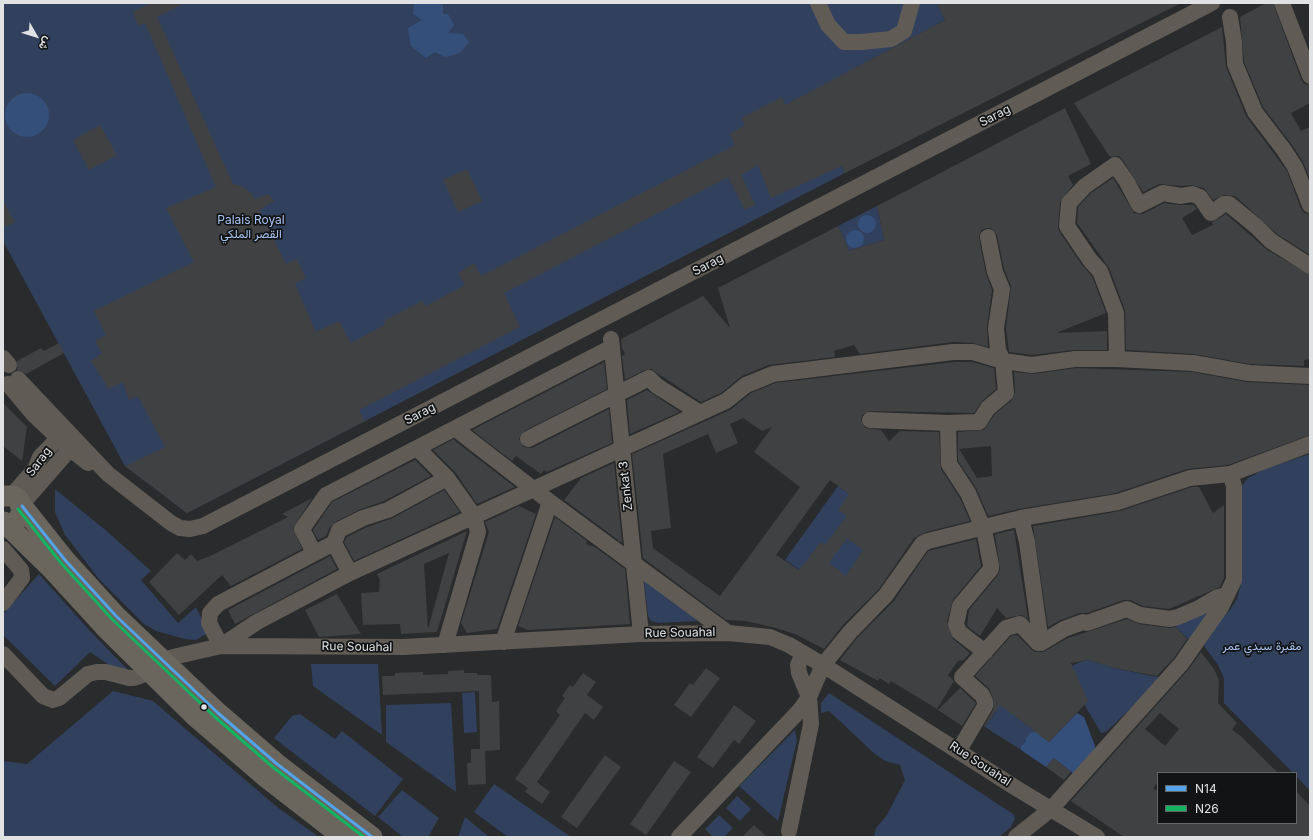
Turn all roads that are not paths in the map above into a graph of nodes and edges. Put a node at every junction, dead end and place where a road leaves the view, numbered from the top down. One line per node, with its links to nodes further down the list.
1 (818, 3): 2 (street)
2 (912, 3)
3 (1212, 3): 28 (street, Sarag)
4 (1282, 3): 6 (street)
5 (1230, 17): 7 (street)
6 (1310, 76)
7 (1310, 205)
8 (988, 237): 11 (street)
9 (1310, 266): 10 (street)
10 (1118, 358): 11 (street); 12 (street)
11 (1003, 361): 14 (street); 17 (street)
12 (1310, 376)
13 (617, 395): 14 (street); 18 (street, Zenkat 3); 20 (street); 24 (street, Zenkat 3)
14 (700, 413): 24 (street)
15 (33, 414): 19 (street); 19 (street); 25 (street)
16 (870, 420): 17 (street)
17 (948, 423): 37 (street)
18 (458, 427): 23 (street); 31 (street)
19 (62, 434): 22 (street); 25 (street, Sarag)
20 (528, 439)
21 (1310, 444): 29 (street)
22 (74, 445): 26 (street); 27 (street, Sarag); 28 (street)
23 (418, 448): 30 (street); 40 (street)
24 (622, 449): 31 (street); 41 (street, Zenkat 3)
25 (40, 456): 32 (street, Sarag)
26 (89, 463): 27 (street); 28 (street)
27 (52, 470): 32 (street, Sarag)
28 (108, 474)
29 (1230, 474): 35 (street); 43 (street)
30 (447, 478): 34 (street); 38 (street)
31 (534, 489): 33 (street); 34 (street)
32 (12, 497): 36 (main road); 55 (main road)
33 (550, 502): 41 (street); 47 (street)
34 (474, 516): 42 (street); 49 (street)
35 (1021, 518): 37 (street); 48 (street)
36 (4, 522): 55 (main road)
37 (982, 527): 51 (street); 54 (street)
38 (334, 543): 40 (street); 42 (street)
39 (3, 549): 44 (street)
40 (314, 553): 50 (street)
41 (634, 563): 45 (street); 46 (street, Zenkat 3)
42 (350, 573): 50 (street)
43 (1227, 595): 48 (street); 58 (street)
44 (3, 603)
45 (728, 633): 46 (street, Rue Souahal); 52 (street, Rue Souahal)
46 (641, 634): 47 (street, Rue Souahal)
47 (503, 642): 49 (street, Rue Souahal)
48 (1040, 643): 51 (street)
49 (445, 645): 50 (street, Rue Souahal)
50 (214, 648): 55 (street)
51 (985, 652): 57 (street)
52 (803, 653): 54 (street, Rue Souahal); 56 (street)
53 (3, 654): 55 (street)
54 (823, 665): 56 (street); 57 (street, Rue Souahal)
55 (157, 667): 60 (main road); 61 (main road)
56 (809, 696): 59 (street); 62 (street)
57 (959, 750): 58 (street, Rue Souahal)
58 (1051, 809): 63 (street); 64 (street, Rue Souahal)
59 (789, 831)
60 (343, 837)
61 (372, 837)
62 (678, 837)
63 (1016, 837)
64 (1097, 837)

